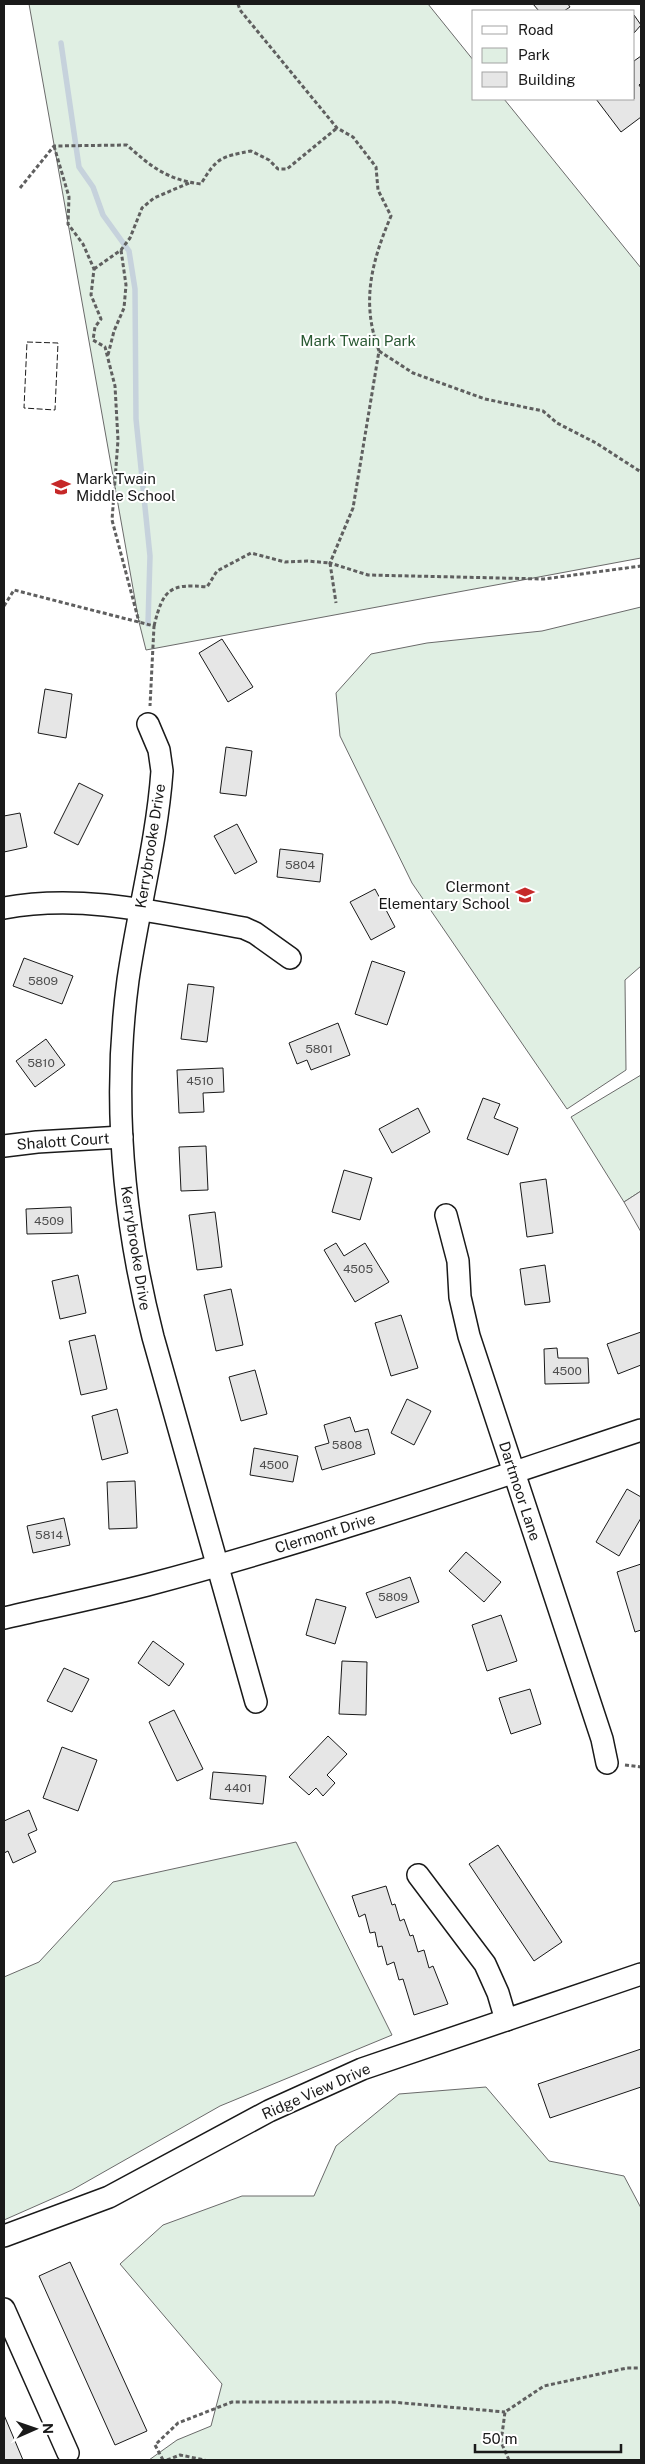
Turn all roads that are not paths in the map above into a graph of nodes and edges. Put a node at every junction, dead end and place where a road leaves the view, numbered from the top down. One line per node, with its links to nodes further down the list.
1 (148, 724): 3 (street, Kerrybrooke Drive)
2 (4, 908): 3 (street)
3 (140, 910): 4 (street); 5 (street, Kerrybrooke Drive)
4 (290, 958)
5 (122, 1137): 6 (street, Shalott Court); 10 (street, Kerrybrooke Drive)
6 (4, 1146)
7 (446, 1215): 9 (street, Dartmoor Lane)
8 (641, 1430): 9 (street, Clermont Drive)
9 (514, 1472): 10 (street, Clermont Drive); 13 (street, Dartmoor Lane)
10 (218, 1566): 11 (street, Clermont Drive); 12 (street, Kerrybrooke Drive)
11 (4, 1618)
12 (256, 1702)
13 (608, 1763)
14 (418, 1875): 16 (street)
15 (641, 1974): 16 (street, Ridge View Drive)
16 (506, 2020): 17 (street, Ridge View Drive)
17 (4, 2236)
18 (4, 2309): 19 (street)
19 (68, 2453)

